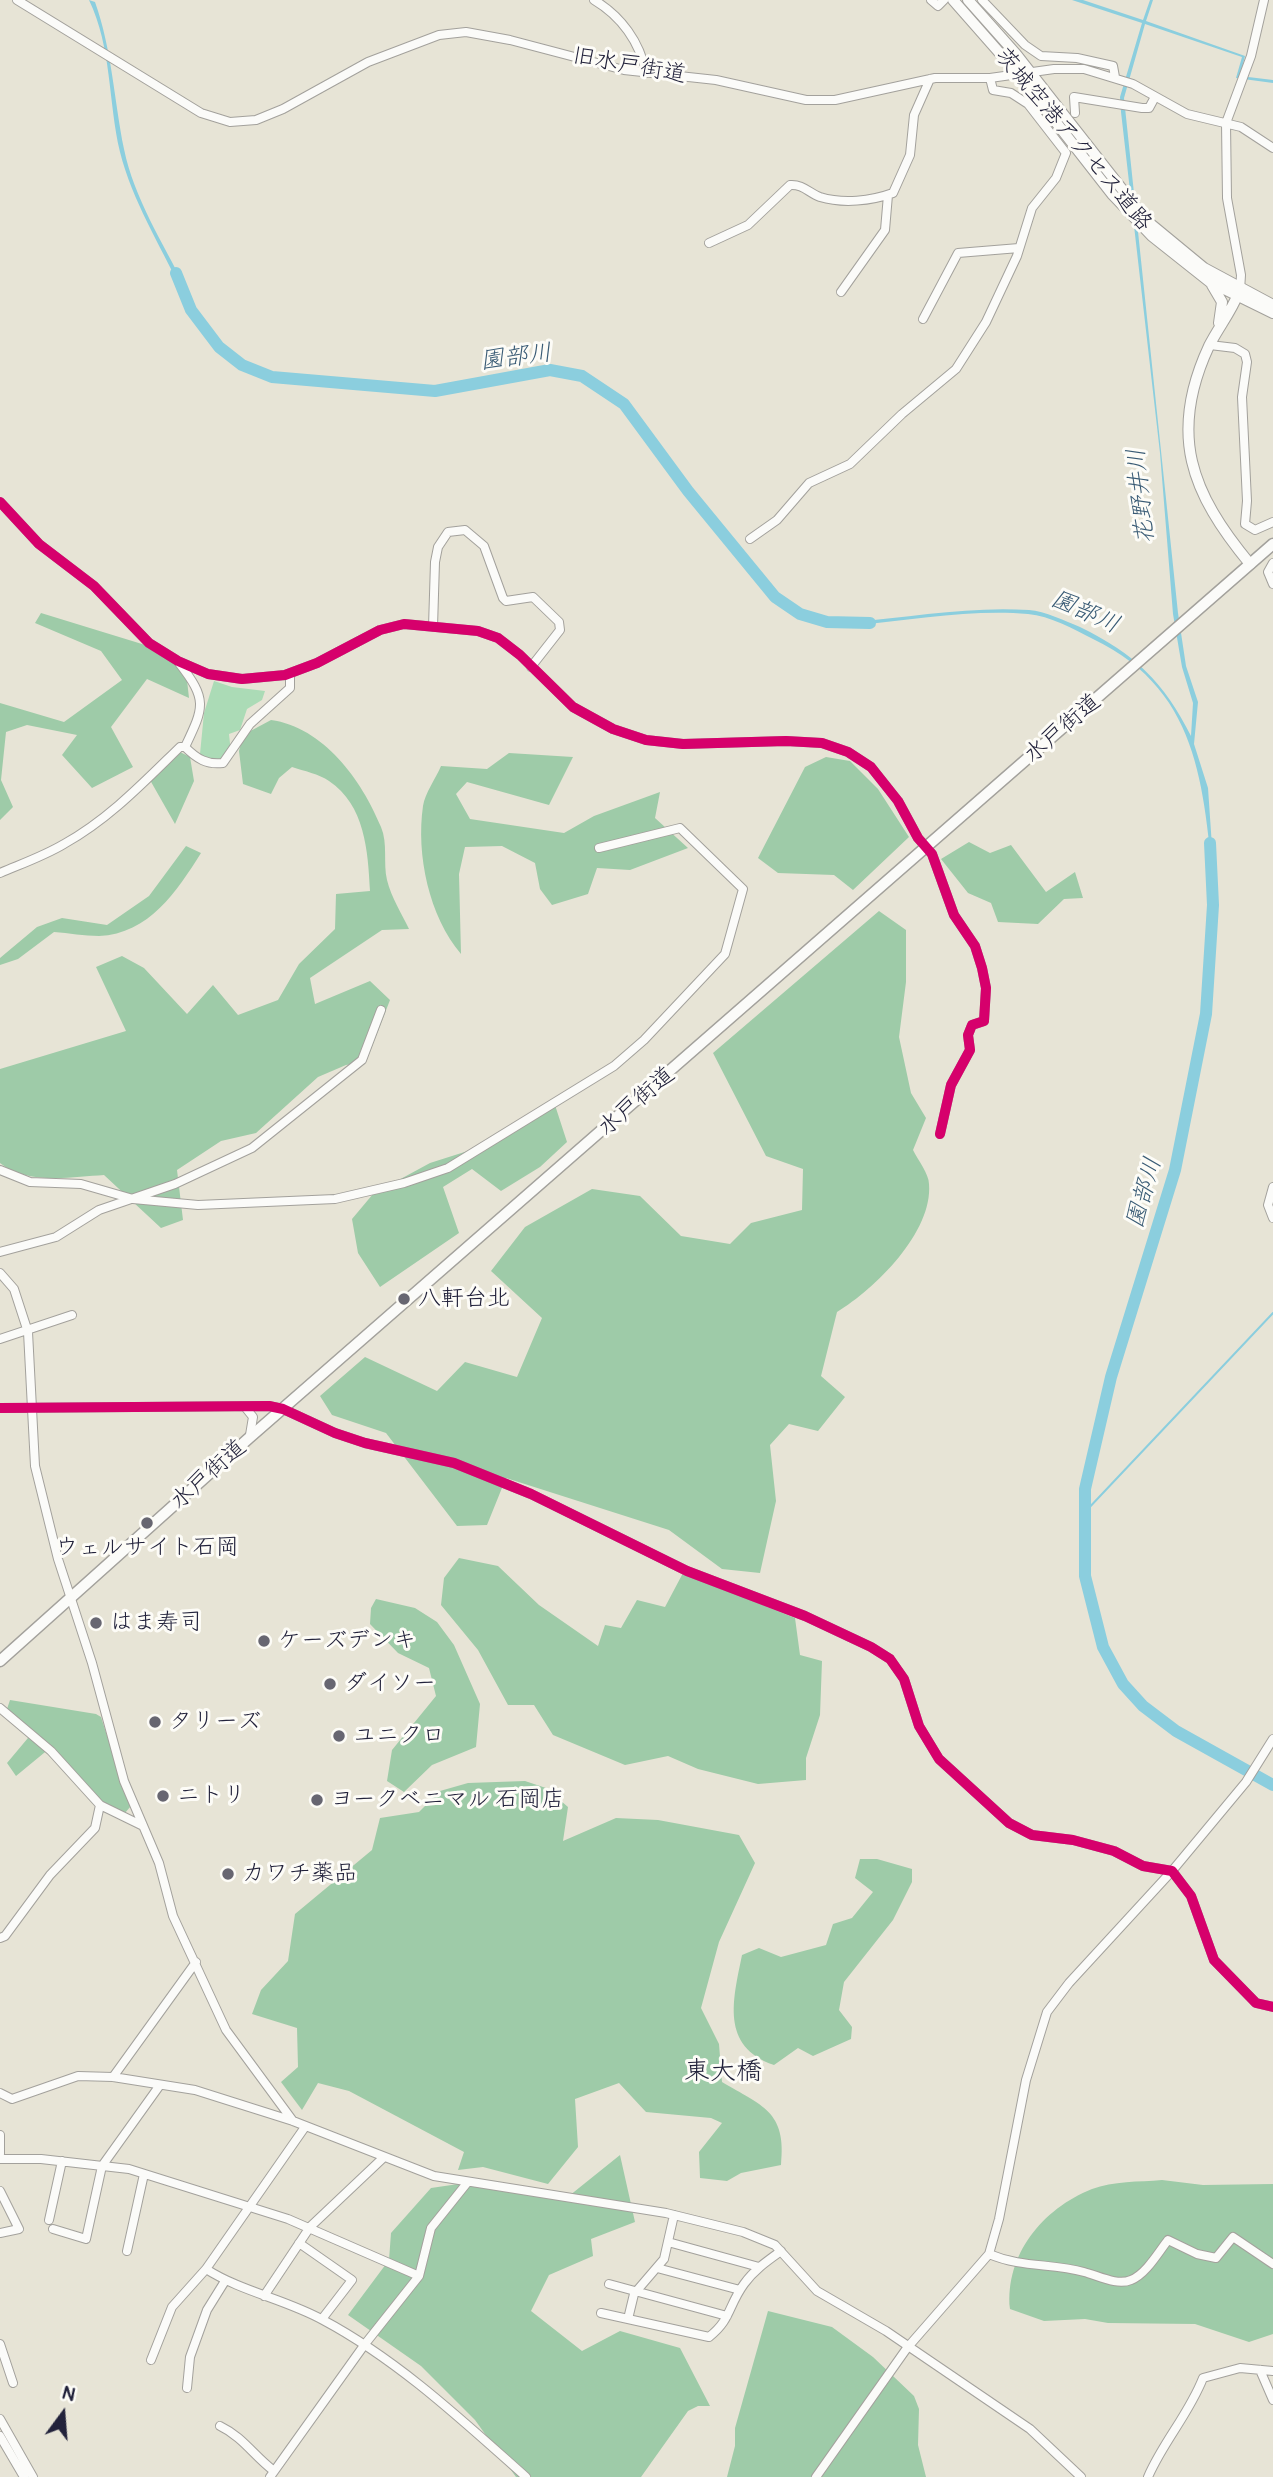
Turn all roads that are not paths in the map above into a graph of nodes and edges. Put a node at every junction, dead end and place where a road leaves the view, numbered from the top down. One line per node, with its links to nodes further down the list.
1 (16, 0): 10 (street, 旧水戸街道)
2 (594, 0): 10 (street)
3 (931, 0): 4 (street)
4 (944, 0)
5 (953, 0): 11 (main road, 茨城空港アクセス道路)
6 (968, 0): 9 (main road, 茨城空港アクセス道路)
7 (982, 0): 13 (street)
8 (1265, 0): 17 (street)
9 (1031, 72): 11 (street, 旧水戸街道); 13 (street, 旧水戸街道); 24 (main road, 茨城空港アクセス道路)
10 (646, 73): 14 (street, 旧水戸街道)
11 (1019, 75): 12 (street, 旧水戸街道); 22 (main road, 茨城空港アクセス道路)
12 (990, 78): 14 (street, 旧水戸街道); 21 (street)
13 (1119, 78): 15 (street, 旧水戸街道)
14 (930, 79): 19 (street)
15 (1155, 97): 16 (street); 17 (street, 旧水戸街道)
16 (1075, 113)
17 (1226, 123): 18 (street, 旧水戸街道); 24 (street)
18 (1273, 148)
19 (888, 195): 20 (street); 23 (street)
20 (709, 243)
21 (1019, 248): 27 (street); 32 (street)
22 (1210, 282): 24 (main road, 茨城空港アクセス道路); 28 (main road)
23 (841, 292)
24 (1238, 293): 25 (main road, 茨城空港アクセス道路); 26 (main road, 茨城空港アクセス道路); 28 (main road)
25 (1273, 305)
26 (1273, 313)
27 (923, 319)
28 (1216, 333): 29 (main road)
29 (1210, 345): 31 (street); 35 (main road)
30 (0, 502): 38 (street)
31 (1273, 522)
32 (750, 540)
33 (1273, 544): 35 (highway, 水戸街道)
34 (1273, 563): 36 (street)
35 (1250, 564): 43 (highway, 水戸街道)
36 (1273, 584)
37 (433, 627): 39 (street); 39 (street); 40 (street)
38 (178, 661): 40 (street); 41 (street)
39 (531, 667): 43 (street)
40 (290, 673): 41 (street)
41 (186, 747): 44 (street)
42 (599, 848): 49 (street)
43 (926, 848): 46 (street); 59 (highway, 水戸街道)
44 (0, 873)
45 (381, 1010): 49 (street)
46 (940, 1134)
47 (0, 1170): 49 (street)
48 (1273, 1187): 50 (street)
49 (133, 1199): 51 (street)
50 (1273, 1217)
51 (0, 1252)
52 (0, 1273): 54 (street)
53 (72, 1315): 54 (street)
54 (28, 1332): 55 (street); 58 (street)
55 (0, 1339)
56 (244, 1406): 58 (street); 59 (street); 60 (street)
57 (0, 1408): 58 (street)
58 (31, 1408): 61 (street)
59 (284, 1409): 60 (highway, 水戸街道); 67 (street)
60 (249, 1438): 61 (highway, 水戸街道)
61 (72, 1599): 62 (highway, 水戸街道); 66 (street)
62 (0, 1661)
63 (0, 1708): 65 (street)
64 (1273, 1739): 67 (street)
65 (100, 1805): 66 (street); 68 (street)
66 (143, 1826): 69 (street)
67 (1172, 1871): 70 (street); 92 (street)
68 (0, 1938)
69 (196, 1962): 71 (street); 74 (street)
70 (1273, 2007)
71 (113, 2077): 72 (street); 73 (street)
72 (160, 2085): 74 (street); 80 (street)
73 (0, 2093)
74 (293, 2121): 75 (street)
75 (305, 2127): 78 (street); 84 (street)
76 (0, 2135): 77 (street)
77 (0, 2156): 79 (street)
78 (383, 2158): 82 (street); 86 (street)
79 (62, 2161): 80 (street); 80 (street)
80 (102, 2166): 81 (street)
81 (144, 2174): 84 (street); 90 (street)
82 (467, 2183): 85 (street); 97 (street)
83 (0, 2193): 87 (street)
84 (248, 2206): 86 (street); 96 (street)
85 (674, 2215): 88 (street); 91 (street)
86 (310, 2227): 89 (street); 97 (street)
87 (0, 2234)
88 (668, 2242): 94 (street); 95 (street)
89 (299, 2243): 102 (street); 105 (street)
90 (127, 2251)
91 (781, 2251): 94 (street); 109 (street)
92 (989, 2254): 93 (street); 109 (street)
93 (1273, 2264)
94 (759, 2267): 100 (street)
95 (657, 2268): 100 (street); 101 (street)
96 (206, 2269): 98 (street); 110 (street)
97 (419, 2276): 108 (street)
98 (225, 2281): 102 (street); 114 (street)
99 (609, 2284): 101 (street)
100 (740, 2290): 104 (street)
101 (637, 2291): 104 (street); 106 (street)
102 (264, 2296): 105 (street)
103 (601, 2313): 106 (street)
104 (727, 2316): 106 (street)
105 (322, 2319): 108 (street)
106 (628, 2319)
107 (0, 2344): 113 (street)
108 (365, 2344): 119 (street); 122 (street)
109 (907, 2348): 123 (street); 124 (street)
110 (152, 2360)
111 (1260, 2370): 112 (street); 115 (street); 125 (street)
112 (1273, 2371)
113 (13, 2383)
114 (187, 2389)
115 (1273, 2400)
116 (0, 2419): 121 (street)
117 (220, 2426): 119 (street)
118 (0, 2436): 120 (street)
119 (272, 2474)
120 (24, 2477)
121 (33, 2477)
122 (526, 2477)
123 (816, 2477)
124 (1081, 2477)
125 (1148, 2477)

